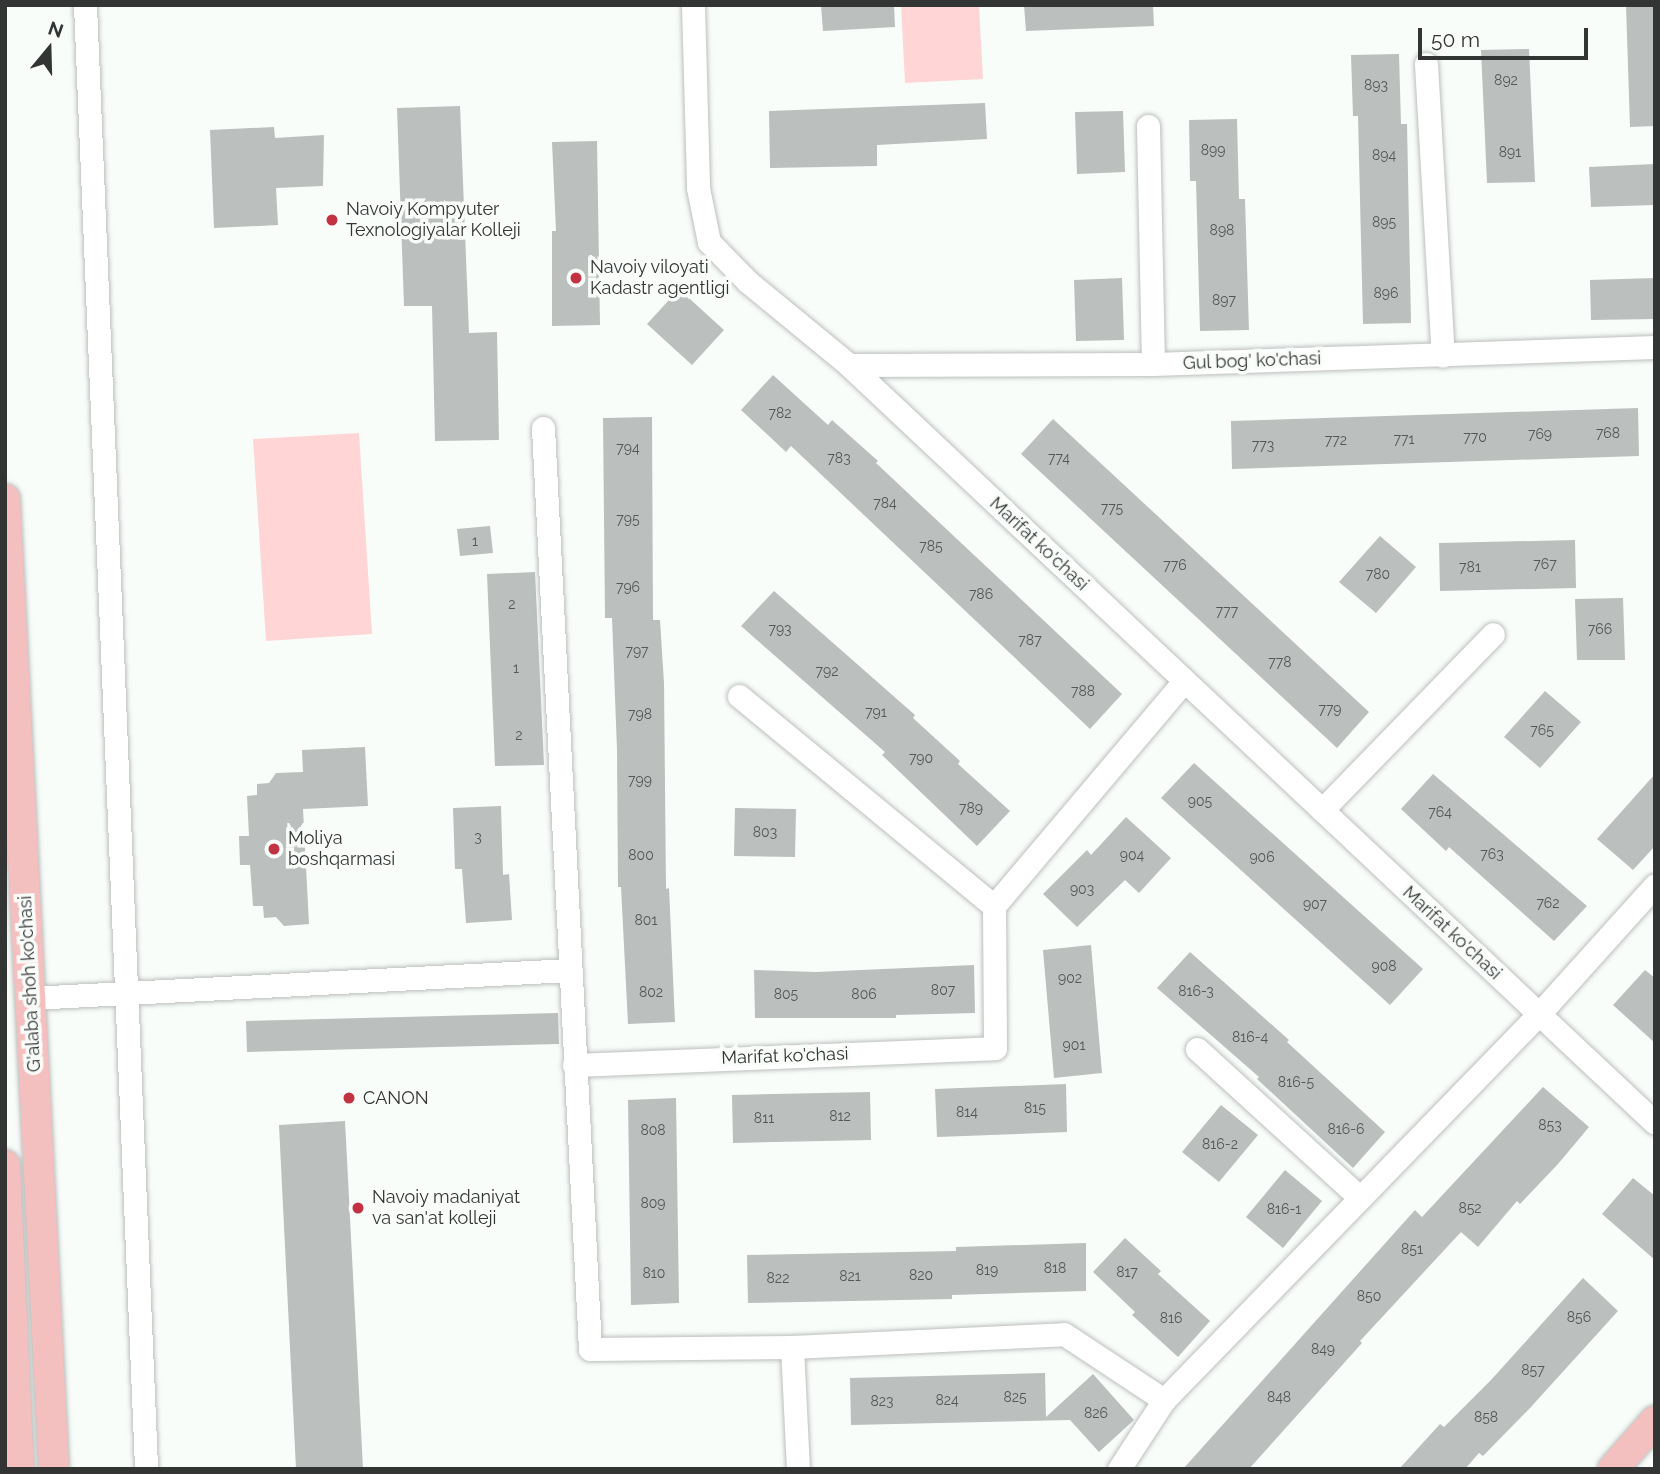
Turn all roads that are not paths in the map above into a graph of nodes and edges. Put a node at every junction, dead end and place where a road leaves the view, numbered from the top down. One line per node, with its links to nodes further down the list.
1 (85, 5): 18 (street)
2 (693, 5): 8 (street, Marifat ko'chasi)
3 (1426, 64): 6 (street)
4 (1148, 127): 7 (street)
5 (1655, 347): 6 (street, Gul bog' ko'chasi)
6 (1443, 356): 7 (street, Gul bog' ko'chasi)
7 (1153, 364): 8 (street, Gul bog' ko'chasi)
8 (849, 365): 12 (street, Marifat ko'chasi)
9 (542, 428): 17 (street)
10 (5, 499): 19 (main road, G'alaba shoh ko'chasi)
11 (1493, 634): 14 (street)
12 (1184, 681): 14 (street, Marifat ko'chasi); 16 (street)
13 (739, 696): 16 (street)
14 (1322, 810): 20 (street, Marifat ko'chasi)
15 (1655, 885): 20 (street)
16 (994, 906): 22 (street, Marifat ko'chasi)
17 (569, 970): 18 (street); 22 (street)
18 (124, 991): 19 (street); 32 (street)
19 (30, 998): 31 (main road, G'alaba shoh ko'chasi)
20 (1539, 1014): 23 (street, Marifat ko'chasi); 25 (street)
21 (1197, 1049): 25 (street)
22 (574, 1065): 26 (street)
23 (1655, 1123)
24 (5, 1165): 30 (main road)
25 (1360, 1198): 27 (street)
26 (792, 1347): 27 (street); 33 (street)
27 (1164, 1400): 34 (street)
28 (1655, 1421): 35 (main road)
29 (1655, 1450): 36 (main road)
30 (14, 1456)
31 (54, 1469)
32 (146, 1469)
33 (798, 1469)
34 (1119, 1469)
35 (1613, 1469)
36 (1639, 1469)

